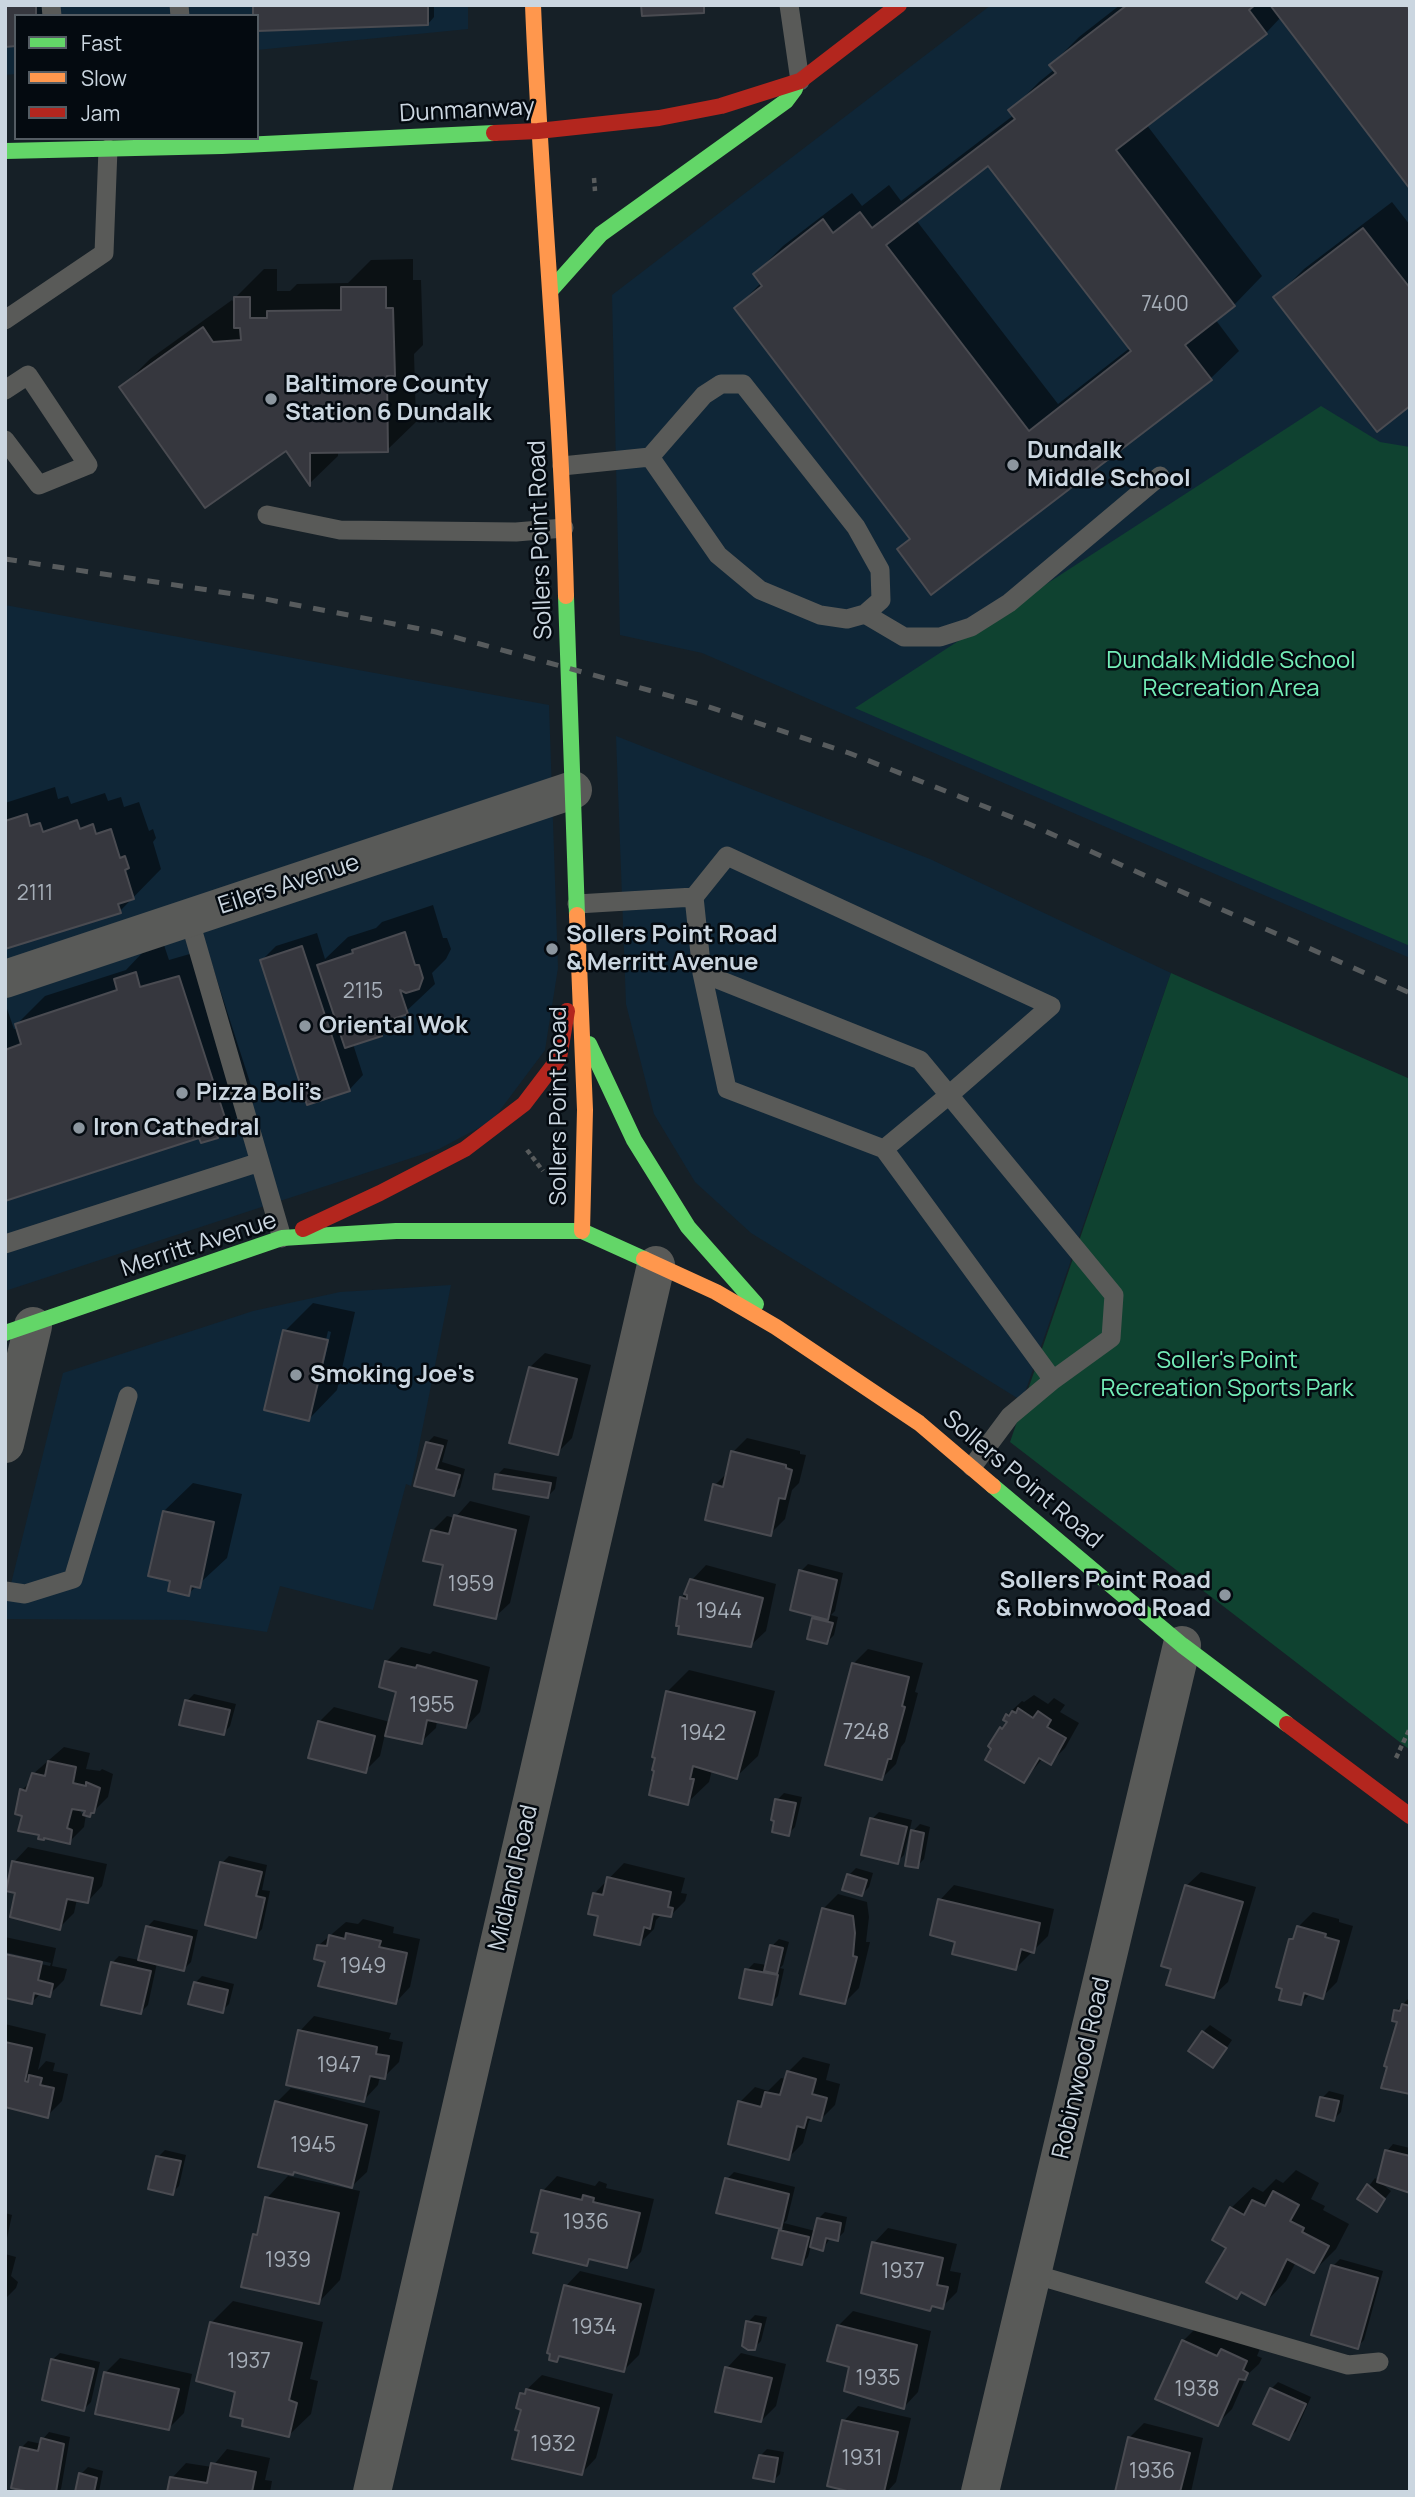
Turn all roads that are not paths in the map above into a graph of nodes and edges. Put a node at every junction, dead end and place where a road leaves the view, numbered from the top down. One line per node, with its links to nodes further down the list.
1 (533, 5): 5 (street, Sollers Point Road)
2 (789, 5): 4 (lane)
3 (900, 5): 4 (street, Dunmanway)
4 (800, 81): 5 (street, Dunmanway); 12 (street)
5 (538, 131): 7 (street, Dunmanway); 12 (street, Sollers Point Road)
6 (250, 140): 8 (street, Dunmanway)
7 (259, 140)
8 (186, 142): 10 (street, Dunmanway)
9 (47, 144): 10 (street, Dunmanway); 11 (street, Dunmanway)
10 (108, 149): 13 (lane)
11 (5, 151)
12 (551, 290): 17 (street, Sollers Point Road)
13 (5, 320)
14 (6, 388): 15 (lane)
15 (5, 440)
16 (650, 457): 17 (lane); 21 (lane); 21 (lane)
17 (562, 466): 20 (street, Sollers Point Road)
18 (1160, 476): 21 (lane)
19 (267, 515): 20 (lane)
20 (564, 528): 22 (street, Sollers Point Road)
21 (864, 614)
22 (573, 790): 24 (street, Sollers Point Road); 25 (street, Eilers Avenue)
23 (694, 897): 24 (lane); 27 (lane); 30 (lane)
24 (576, 904): 26 (street, Sollers Point Road)
25 (189, 918): 28 (street, Eilers Avenue); 32 (lane)
26 (579, 951): 29 (street, Sollers Point Road); 34 (street)
27 (702, 973): 30 (lane); 31 (lane)
28 (5, 979)
29 (583, 1029): 33 (street, Sollers Point Road); 37 (street)
30 (949, 1095): 31 (lane); 39 (lane)
31 (884, 1149): 39 (lane)
32 (260, 1162): 34 (lane); 35 (lane)
33 (582, 1231): 34 (street, Merritt Avenue); 36 (street, Sollers Point Road)
34 (282, 1238): 38 (street, Merritt Avenue)
35 (5, 1244)
36 (656, 1265): 37 (street, Sollers Point Road); 48 (street, Midland Road)
37 (776, 1327): 42 (street, Sollers Point Road)
38 (19, 1329): 41 (street)
39 (1053, 1381): 42 (lane)
40 (128, 1396): 43 (lane)
41 (5, 1444)
42 (972, 1468): 44 (street, Sollers Point Road)
43 (5, 1591)
44 (1182, 1645): 45 (street, Sollers Point Road); 46 (street, Robinwood Road)
45 (1410, 1816)
46 (1033, 2274): 47 (lane); 49 (street, Robinwood Road)
47 (1379, 2362)
48 (372, 2492)
49 (980, 2492)

